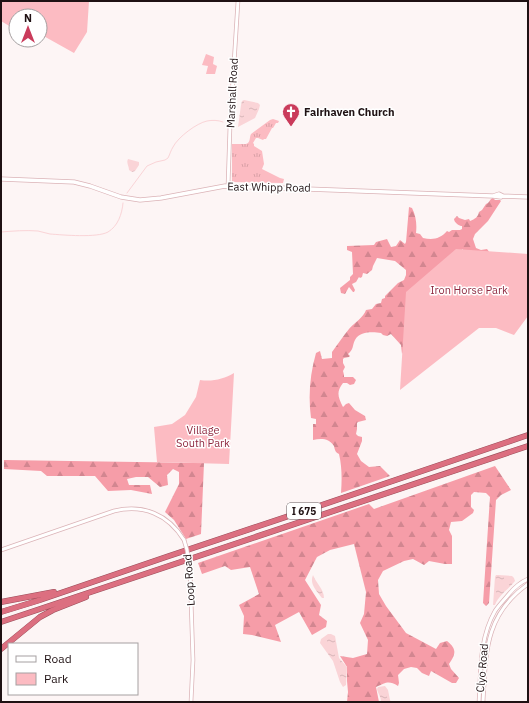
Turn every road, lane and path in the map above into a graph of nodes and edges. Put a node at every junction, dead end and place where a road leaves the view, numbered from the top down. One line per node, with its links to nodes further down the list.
1 (238, 1): 3 (street, Marshall Road)
2 (1, 179): 3 (main road, East Whipp Road)
3 (228, 186): 4 (main road, East Whipp Road)
4 (528, 197)
5 (528, 435): 11 (highway, I 675)
6 (528, 446): 8 (highway, I 675)
7 (1, 550): 16 (street, Loop Road, bridge)
8 (145, 574): 14 (highway, I 675); 15 (highway)
9 (528, 579): 17 (street, Clyo Road)
10 (528, 584): 18 (street, Clyo Road)
11 (65, 591): 12 (highway); 13 (highway, I 675)
12 (1, 602)
13 (1, 612)
14 (1, 622)
15 (8, 643)
16 (191, 702)
17 (479, 702)
18 (483, 702)

